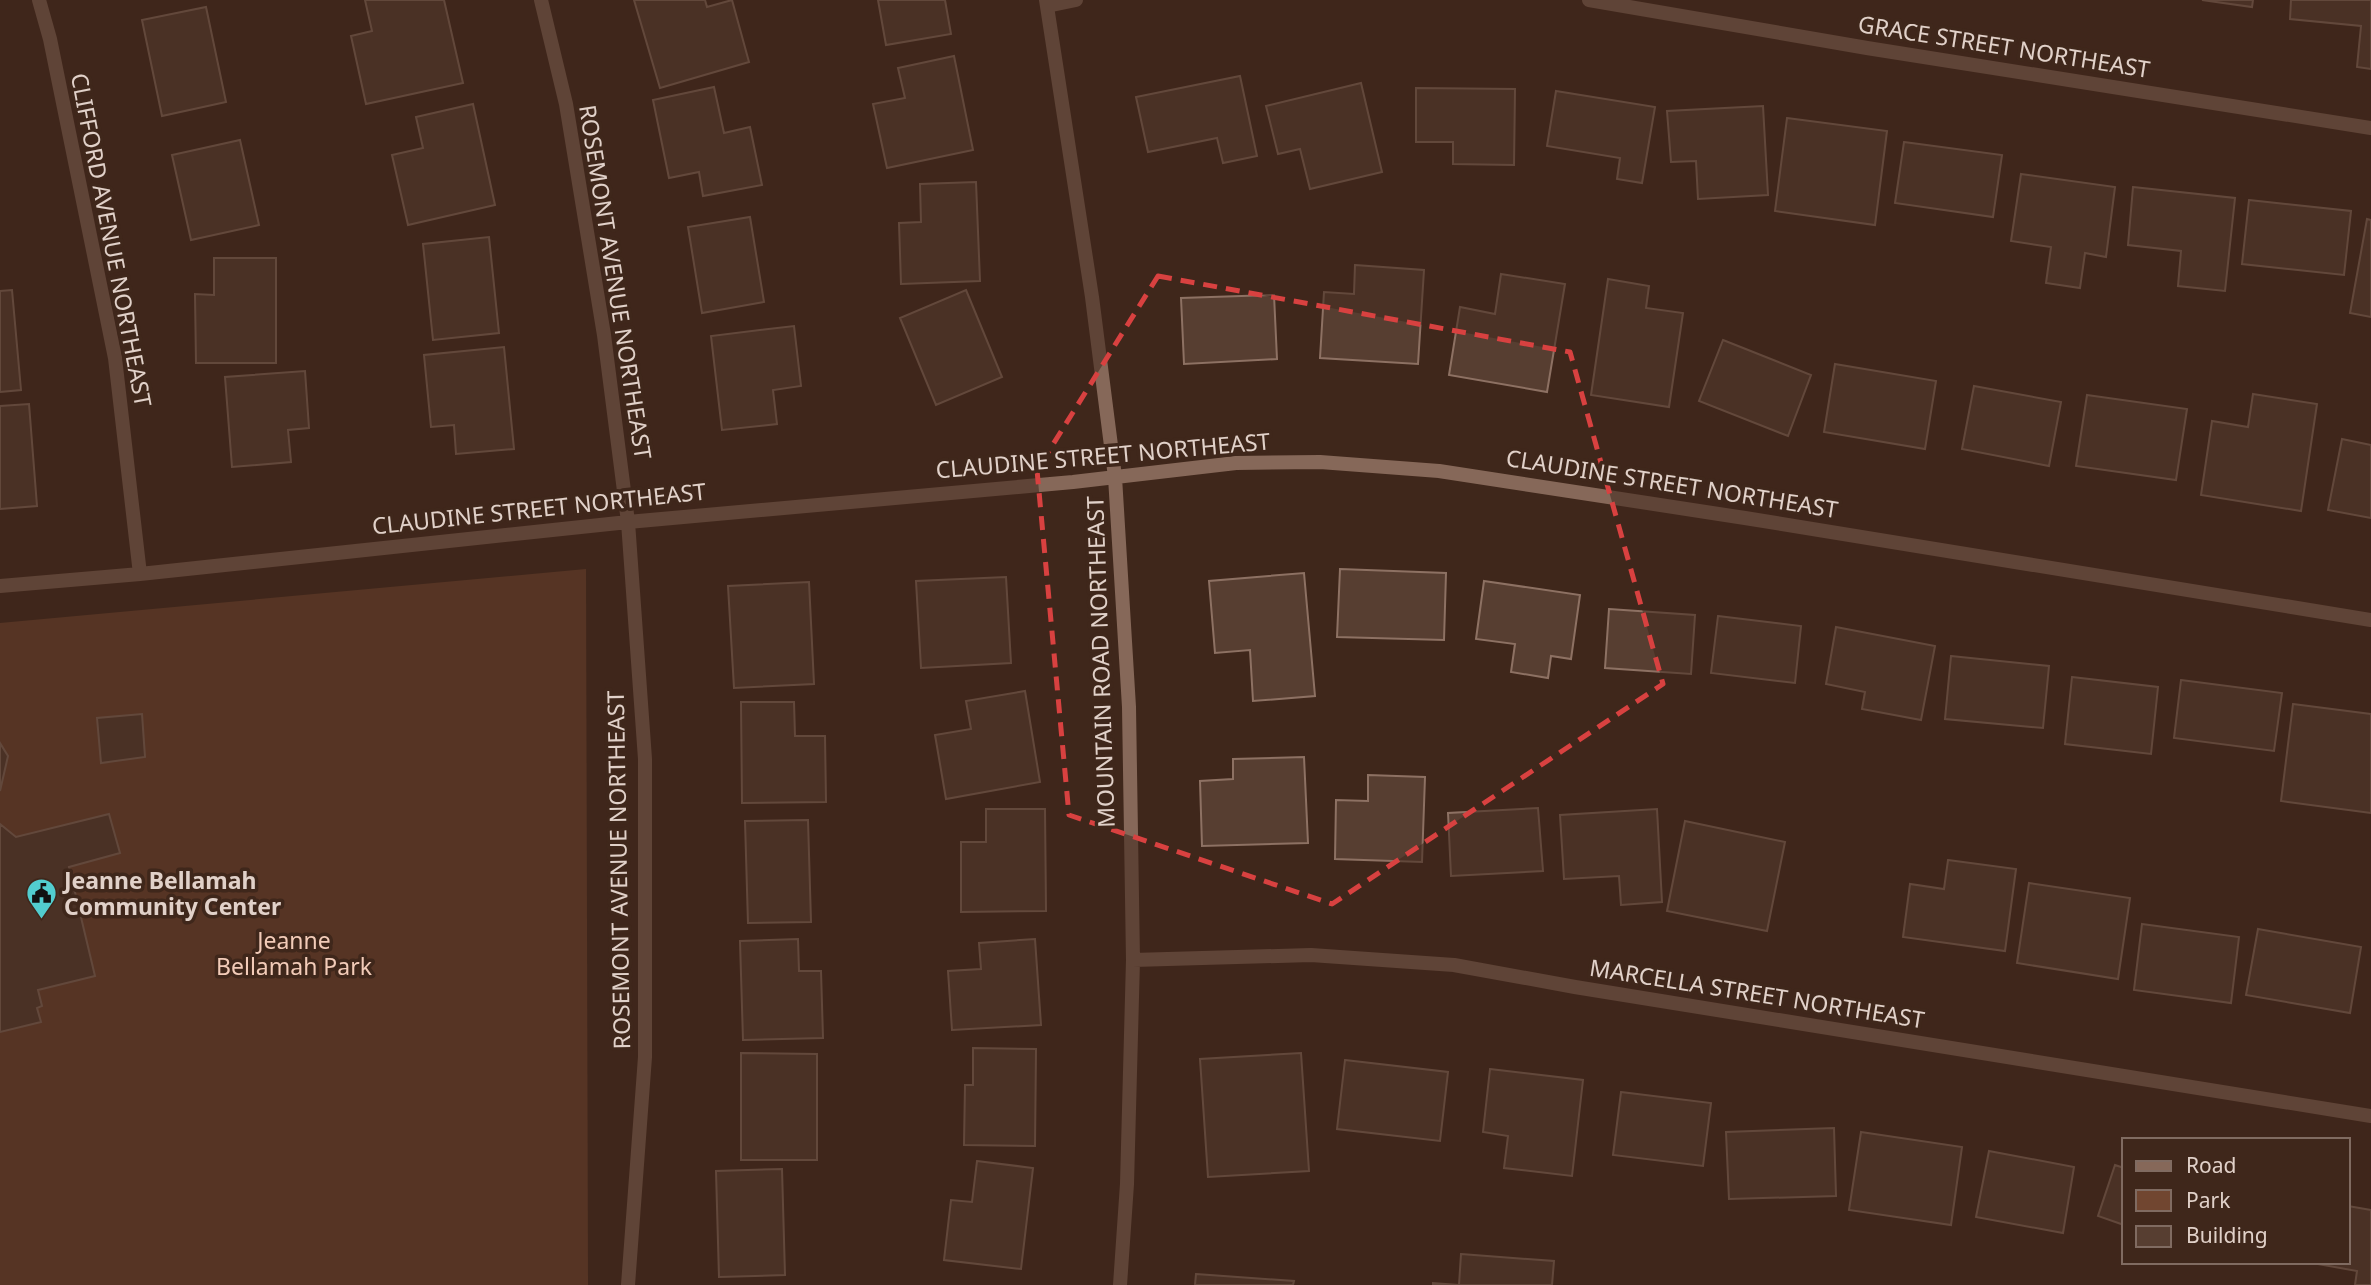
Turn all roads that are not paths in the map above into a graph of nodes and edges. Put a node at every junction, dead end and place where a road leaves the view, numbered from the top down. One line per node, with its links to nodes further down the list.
1 (39, 0): 9 (street, CLIFFORD AVENUE NORTHEAST)
2 (541, 0): 8 (street, ROSEMONT AVENUE NORTHEAST)
3 (1076, 0): 5 (street)
4 (1589, 0): 6 (street, GRACE STREET NORTHEAST)
5 (1047, 3): 7 (street, MOUNTAIN ROAD NORTHEAST)
6 (2371, 128)
7 (1115, 477): 8 (street, CLAUDINE STREET NORTHEAST); 11 (street, CLAUDINE STREET NORTHEAST); 12 (street, MOUNTAIN ROAD NORTHEAST)
8 (628, 522): 9 (street, CLAUDINE STREET NORTHEAST); 14 (street, ROSEMONT AVENUE NORTHEAST)
9 (139, 574): 10 (street, CLAUDINE STREET NORTHEAST)
10 (0, 586)
11 (2371, 620)
12 (1133, 960): 13 (street, MARCELLA STREET NORTHEAST); 15 (street, MOUNTAIN ROAD NORTHEAST)
13 (2371, 1116)
14 (628, 1285)
15 (1119, 1285)

